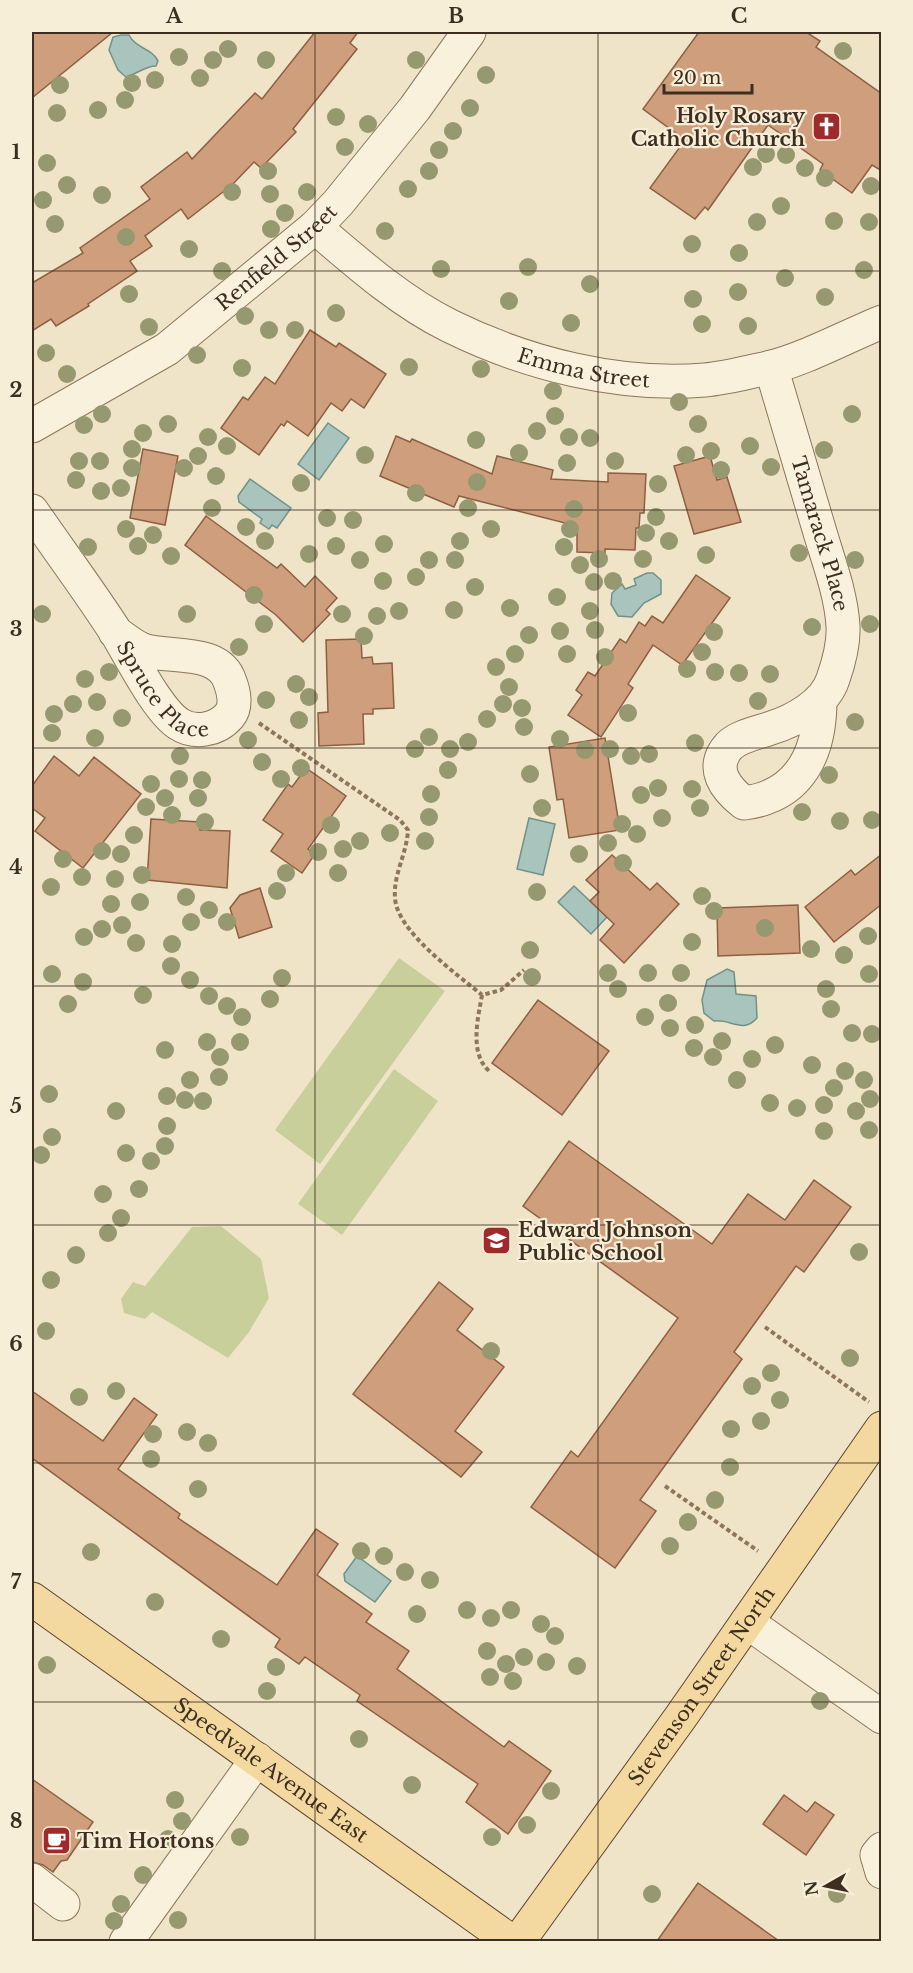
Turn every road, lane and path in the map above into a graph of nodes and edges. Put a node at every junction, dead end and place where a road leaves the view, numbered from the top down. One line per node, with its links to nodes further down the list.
1 (469, 32): 2 (street, Renfield Street)
2 (315, 227): 4 (street, Emma Street); 5 (street, Renfield Street)
3 (882, 322): 4 (street, Emma Street)
4 (771, 367): 8 (street, Tamarack Place)
5 (32, 426)
6 (32, 511): 7 (street, Spruce Place)
7 (116, 632): 9 (street, Spruce Place); 9 (street, Spruce Place)
8 (820, 700)
9 (233, 711): 11 (path)
10 (524, 970): 11 (path)
11 (482, 994): 12 (path)
12 (489, 1071)
13 (765, 1327): 14 (path)
14 (877, 1417): 16 (main road, Stevenson Street North)
15 (665, 1486): 16 (path)
16 (784, 1569): 18 (main road, Stevenson Street North)
17 (32, 1599): 20 (main road, Speedvale Avenue East)
18 (747, 1622): 19 (street); 27 (main road, Stevenson Street North)
19 (882, 1717)
20 (257, 1759): 25 (street); 26 (main road, Speedvale Avenue East)
21 (882, 1849): 22 (street)
22 (882, 1872)
23 (32, 1880): 24 (street)
24 (63, 1904)
25 (126, 1941)
26 (512, 1941)
27 (518, 1941)

